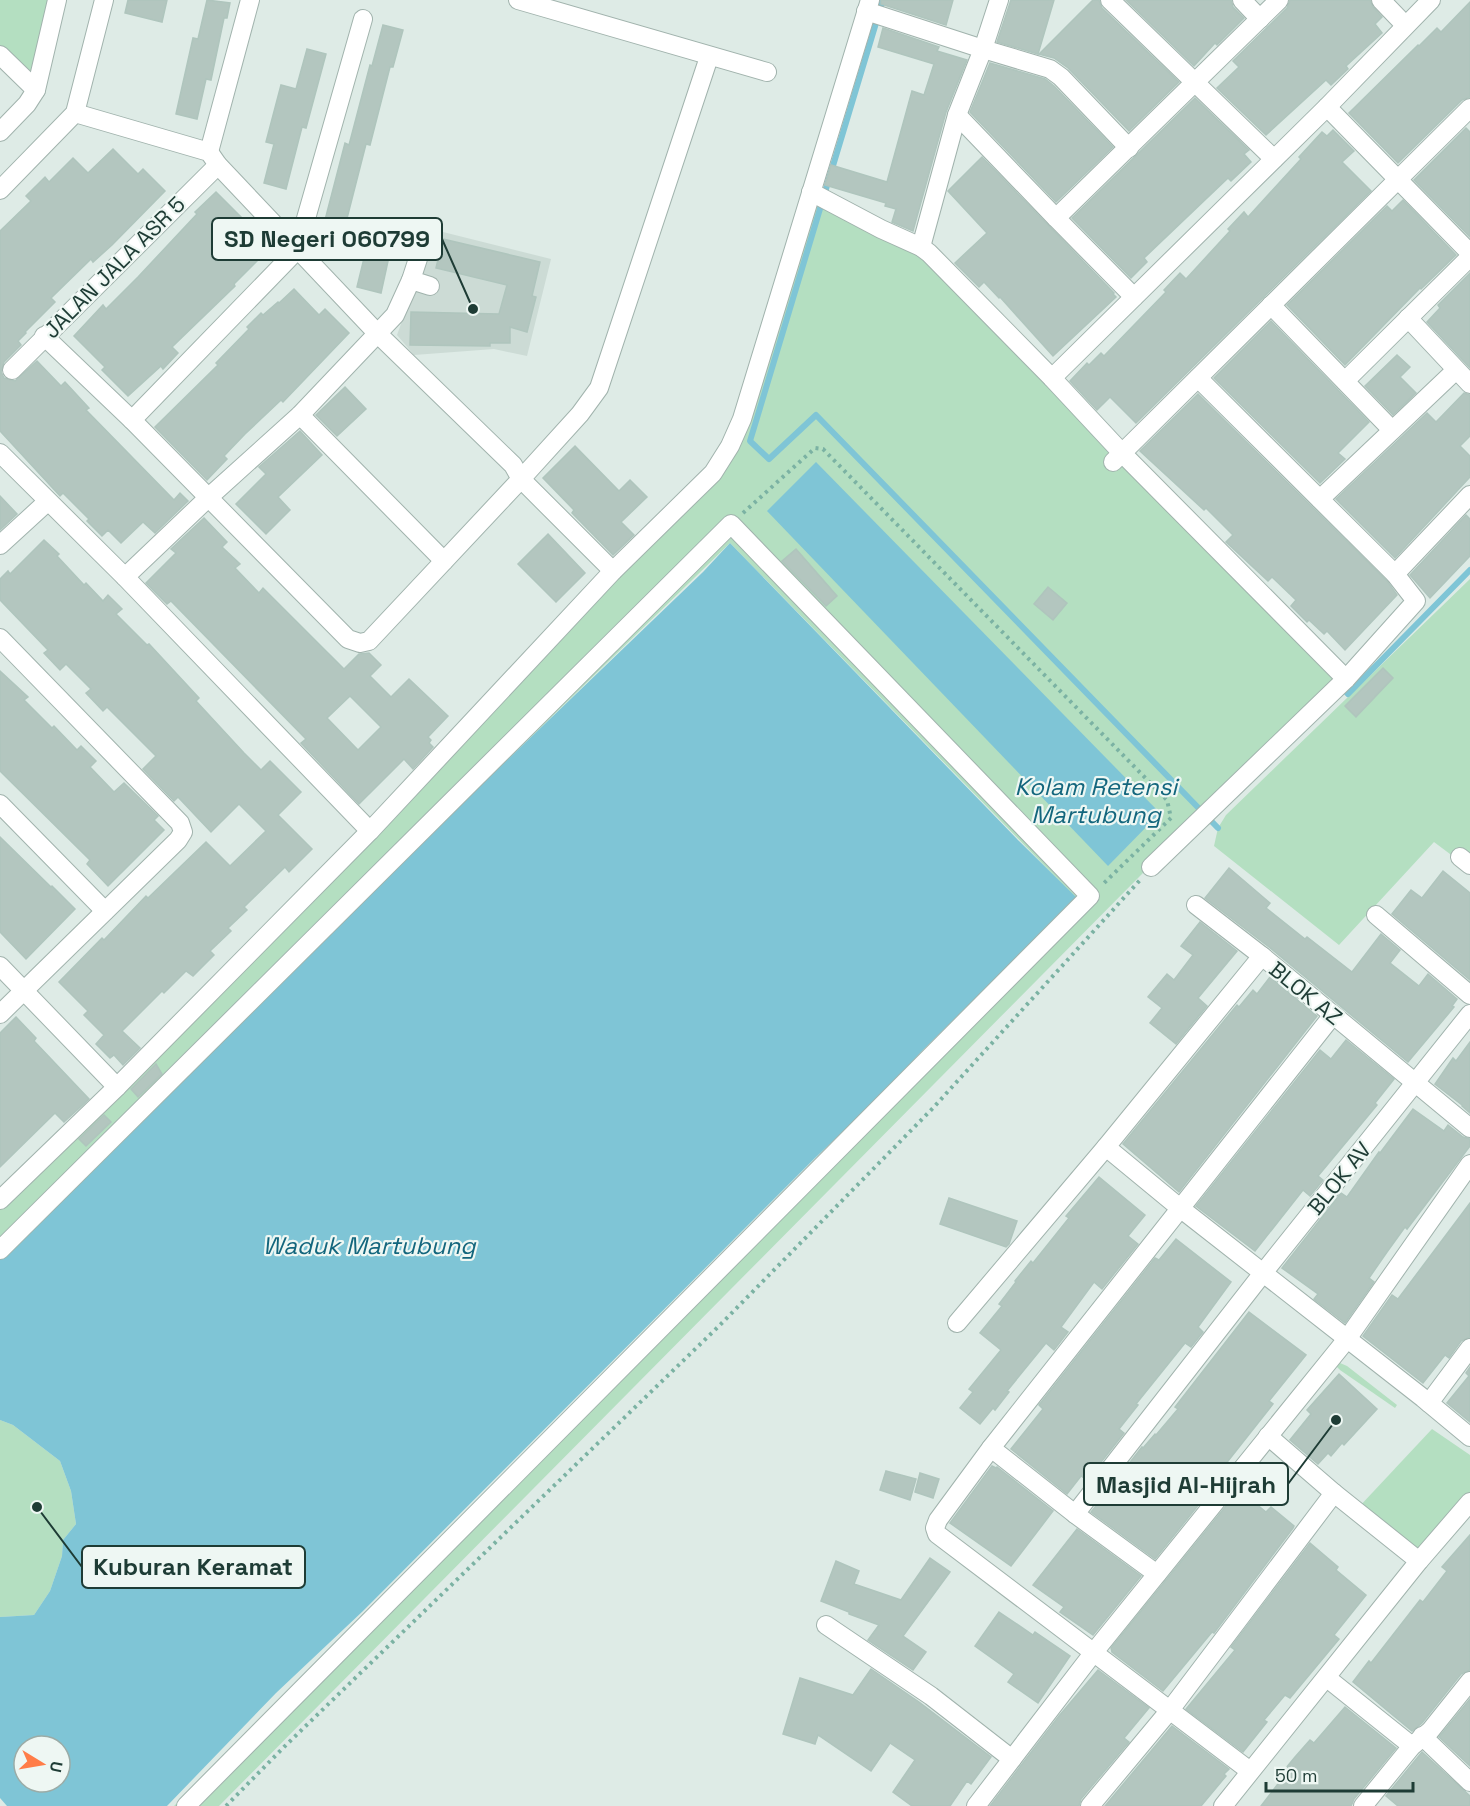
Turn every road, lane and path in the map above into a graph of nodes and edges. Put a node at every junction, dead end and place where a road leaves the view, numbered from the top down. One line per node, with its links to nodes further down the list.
1 (57, 0): 20 (street)
2 (104, 0): 22 (street)
3 (250, 0): 27 (street)
4 (518, 0): 17 (street)
5 (999, 0): 15 (street)
6 (1110, 0): 19 (street)
7 (1242, 0): 12 (street)
8 (1280, 0): 12 (street)
9 (1381, 0): 14 (street)
10 (1431, 0): 14 (street)
11 (873, 10): 15 (street); 31 (street)
12 (1260, 18): 19 (street)
13 (363, 19): 35 (street)
14 (1405, 25): 21 (street)
15 (983, 49): 23 (street); 26 (street)
16 (0, 55): 20 (street)
17 (709, 57): 18 (street); 55 (street)
18 (767, 72)
19 (1195, 82): 26 (street); 28 (street)
20 (36, 90): 25 (street)
21 (1327, 107): 28 (street); 29 (street)
22 (75, 113): 27 (street); 30 (street)
23 (957, 115): 32 (street); 34 (street)
24 (1467, 116): 29 (street)
25 (0, 132)
26 (1129, 148): 32 (street)
27 (213, 158): 35 (street); 43 (street, JALAN JALA ASR 5)
28 (1274, 159): 39 (street)
29 (1398, 180): 36 (street); 40 (street)
30 (0, 190)
31 (819, 196): 34 (street); 63 (street)
32 (1056, 218): 39 (street)
33 (428, 228): 37 (street)
34 (921, 247): 46 (street)
35 (297, 250): 42 (street); 51 (street)
36 (1470, 255): 41 (street)
37 (411, 280): 38 (street); 42 (street)
38 (430, 286)
39 (1134, 297): 46 (street)
40 (1271, 305): 47 (street); 48 (street)
41 (1408, 318): 45 (street); 48 (street)
42 (378, 334): 50 (street); 55 (street)
43 (45, 336): 44 (street, JALAN JALA ASR 5); 51 (street)
44 (12, 370)
45 (1456, 370): 49 (street); 52 (street)
46 (1052, 378): 54 (street)
47 (1198, 378): 54 (street); 58 (street)
48 (1345, 381): 52 (street)
49 (1470, 384)
50 (300, 415): 57 (street); 62 (street)
51 (132, 420): 57 (street)
52 (1392, 430): 58 (street)
53 (0, 453): 59 (street)
54 (1119, 456): 67 (street)
55 (521, 479): 62 (street); 63 (street)
56 (1470, 495): 64 (street)
57 (208, 497): 62 (street); 65 (street)
58 (1320, 499): 64 (street)
59 (47, 502): 61 (street); 65 (street)
60 (731, 524): 71 (street); 71 (path); 89 (street)
61 (0, 545)
62 (444, 561)
63 (613, 571): 69 (street)
64 (1395, 574): 67 (street)
65 (125, 577): 69 (street)
66 (0, 638): 73 (street)
67 (1342, 683): 70 (street)
68 (0, 804): 73 (street)
69 (370, 831): 83 (street)
70 (1151, 867): 113 (path)
71 (1090, 896): 112 (street)
72 (1196, 905): 75 (street, BLOK AZ)
73 (105, 911): 77 (street)
74 (1376, 915): 78 (street)
75 (1262, 956): 81 (street, BLOK AZ); 85 (street)
76 (0, 966): 77 (street)
77 (24, 990): 79 (street); 83 (street)
78 (1470, 995)
79 (0, 1014)
80 (1470, 1014): 82 (street, BLOK AV)
81 (1333, 1015): 82 (street, BLOK AZ); 88 (street)
82 (1415, 1083): 84 (street, BLOK AZ); 90 (street, BLOK AV)
83 (117, 1087): 87 (street)
84 (1470, 1128)
85 (1106, 1147): 88 (street); 91 (street)
86 (1470, 1164): 92 (street)
87 (0, 1200)
88 (1180, 1208): 90 (street); 97 (street)
89 (0, 1250)
90 (1263, 1273): 92 (street); 100 (street, BLOK AV)
91 (957, 1323)
92 (1347, 1339): 94 (street); 95 (street)
93 (1470, 1348): 94 (street)
94 (1429, 1403): 96 (street)
95 (1268, 1436): 98 (street); 102 (street)
96 (1470, 1437)
97 (991, 1448): 100 (street); 104 (street)
98 (1334, 1493): 101 (street); 107 (street)
99 (1470, 1502): 101 (street)
100 (1075, 1514): 102 (street)
101 (1419, 1561): 105 (street)
102 (1157, 1574): 104 (street)
103 (826, 1625): 109 (street)
104 (1094, 1652): 107 (street); 109 (street)
105 (1327, 1678): 108 (street); 110 (street)
106 (1470, 1681): 108 (street)
107 (1170, 1710): 110 (street); 115 (street)
108 (1417, 1741): 111 (street); 117 (street)
109 (1012, 1759): 114 (street)
110 (1250, 1771): 116 (street)
111 (1470, 1782)
112 (186, 1806)
113 (226, 1806)
114 (976, 1806)
115 (1090, 1806)
116 (1223, 1806)
117 (1363, 1806)

